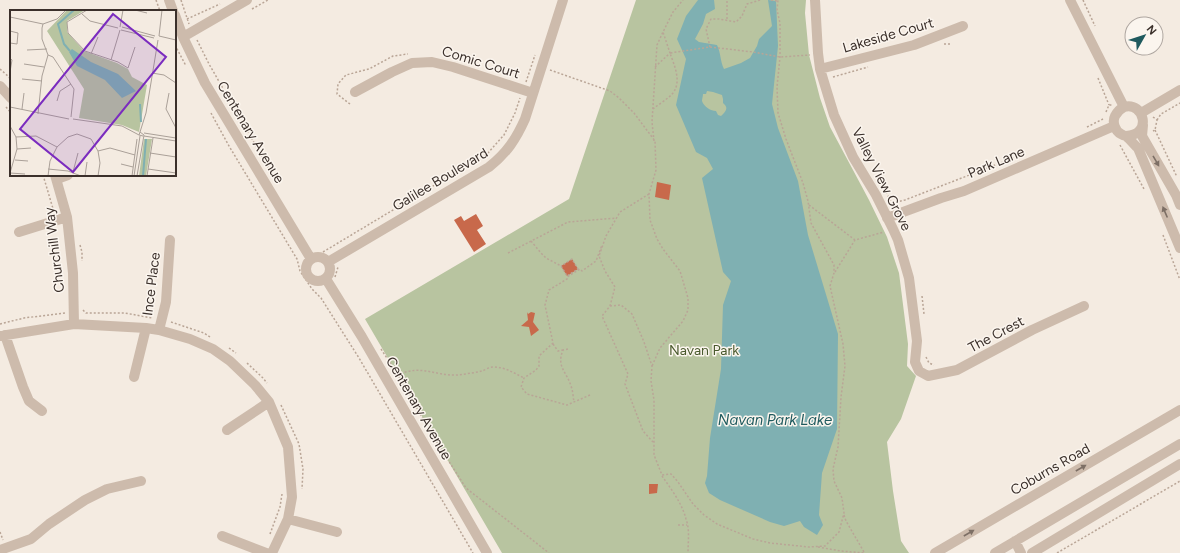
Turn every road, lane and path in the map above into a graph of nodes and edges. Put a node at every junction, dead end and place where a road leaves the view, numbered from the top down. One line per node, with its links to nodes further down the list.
1 (156, 0): 14 (path)
2 (169, 0): 15 (street)
3 (181, 0): 17 (path)
4 (247, 0): 20 (street)
5 (563, 0): 30 (street, Galilee Boulevard)
6 (683, 0): 21 (path)
7 (760, 0): 18 (path)
8 (771, 0): 9 (path)
9 (778, 0): 28 (path)
10 (815, 0): 27 (street, Valley View Grove)
11 (1070, 0): 43 (street)
12 (727, 1): 18 (path)
13 (223, 2): 17 (path)
14 (160, 10)
15 (173, 10)
16 (176, 18): 22 (street, Centenary Avenue)
17 (187, 19): 20 (path)
18 (727, 21): 24 (path)
19 (963, 26): 32 (street, Lakeside Court)
20 (193, 32): 22 (street); 57 (path)
21 (663, 32): 26 (path); 31 (path)
22 (183, 37): 82 (street, Centenary Avenue)
23 (176, 47): 29 (path)
24 (710, 48): 26 (path); 28 (path)
25 (536, 52): 37 (path)
26 (670, 53): 31 (path); 44 (path)
27 (818, 54): 28 (path); 32 (street, Valley View Grove)
28 (780, 56): 65 (path)
29 (185, 66)
30 (542, 67): 40 (street, Galilee Boulevard); 54 (path)
31 (655, 67): 44 (path)
32 (825, 67): 34 (path); 70 (street, Valley View Grove)
33 (0, 69): 35 (path)
34 (833, 77)
35 (10, 79)
36 (0, 86): 41 (street)
37 (523, 90): 39 (street, Comic Court); 40 (street, Comic Court); 82 (path)
38 (1180, 90): 45 (street)
39 (355, 92)
40 (533, 94): 83 (street, Galilee Boulevard)
41 (10, 97)
42 (1180, 103): 48 (path)
43 (1122, 104): 45 (street); 47 (path); 49 (street)
44 (653, 110): 54 (path)
45 (1143, 111): 48 (path); 51 (street)
46 (211, 112): 146 (path)
47 (1106, 112)
48 (1157, 120): 52 (path)
49 (1112, 128): 50 (path); 53 (street); 55 (path); 67 (street, Park Lane)
50 (1082, 129)
51 (1143, 130): 52 (path); 53 (street); 66 (street, one-way to 66)
52 (1155, 130): 60 (path)
53 (1128, 138): 55 (path); 80 (street, one-way to 53)
54 (654, 141): 63 (path)
55 (1122, 147): 62 (path)
56 (1024, 154): 64 (path)
57 (272, 175)
58 (43, 176): 71 (path)
59 (56, 177): 68 (street, Churchill Way)
60 (1180, 182)
61 (884, 189): 64 (path)
62 (1145, 190)
63 (649, 194): 69 (path); 112 (path)
64 (892, 202): 67 (path)
65 (809, 205): 78 (path); 87 (path)
66 (1180, 205)
67 (897, 214): 70 (street, Park Lane)
68 (67, 217): 71 (street); 95 (street, Churchill Way)
69 (617, 218): 75 (path); 77 (path)
70 (888, 218): 72 (street, Valley View Grove)
71 (56, 221): 74 (street)
72 (893, 229): 78 (path); 114 (street, Valley View Grove)
73 (1162, 230): 90 (path)
74 (19, 232)
75 (606, 236): 86 (path); 93 (path)
76 (170, 240): 97 (street, Ince Place)
77 (531, 240): 81 (path); 85 (path)
78 (856, 240): 87 (path)
79 (80, 245): 84 (path)
80 (1180, 248)
81 (508, 253)
82 (315, 256): 83 (street); 89 (street)
83 (331, 260): 89 (street); 89 (path)
84 (82, 266)
85 (561, 266): 86 (path); 88 (path)
86 (576, 271): 88 (path)
87 (834, 273): 134 (path)
88 (570, 274): 104 (path)
89 (330, 279): 147 (street, Centenary Avenue)
90 (1180, 280)
91 (921, 292): 96 (path)
92 (82, 305): 95 (path)
93 (610, 306): 112 (path); 126 (path)
94 (1084, 306): 114 (street, The Crest)
95 (78, 311): 97 (path); 98 (path); 99 (street, Churchill Way)
96 (924, 314)
97 (161, 320): 101 (street, Ince Place); 103 (path)
98 (0, 324)
99 (74, 324): 100 (street); 102 (street)
100 (146, 328): 101 (street); 116 (street)
101 (159, 330): 121 (street)
102 (3, 335): 124 (street)
103 (210, 336)
104 (553, 343): 108 (path); 117 (path)
105 (378, 345): 115 (path)
106 (227, 347): 110 (path)
107 (568, 349): 108 (path)
108 (563, 350): 122 (path)
109 (926, 351): 113 (path)
110 (238, 355)
111 (243, 359): 118 (path)
112 (652, 366): 126 (path)
113 (934, 366)
114 (919, 371)
115 (398, 375): 117 (path); 148 (path)
116 (134, 377)
117 (524, 378): 122 (path)
118 (267, 383)
119 (590, 395): 122 (path)
120 (279, 400): 132 (path)
121 (269, 402): 125 (street); 135 (street)
122 (574, 402)
123 (1180, 410): 151 (street, Coburns Road, one-way to 123)
124 (42, 411)
125 (227, 430)
126 (654, 443): 129 (path)
127 (1180, 444): 141 (street)
128 (1180, 464): 154 (street)
129 (662, 475): 136 (path); 142 (path)
130 (141, 481): 143 (street)
131 (1180, 481): 155 (path)
132 (301, 492)
133 (282, 493): 140 (path)
134 (844, 513): 142 (path); 150 (path)
135 (288, 519): 138 (street); 145 (street)
136 (687, 524): 137 (path); 149 (path)
137 (678, 525)
138 (337, 532)
139 (222, 536): 144 (street)
140 (269, 537)
141 (1015, 541): 152 (street); 153 (street)
142 (816, 546): 150 (path)
143 (0, 550)
144 (266, 553)
145 (272, 553)
146 (473, 553)
147 (487, 553)
148 (549, 553)
149 (688, 553)
150 (864, 553)
151 (935, 553)
152 (995, 553)
153 (1021, 553)
154 (1032, 553)
155 (1057, 553)

